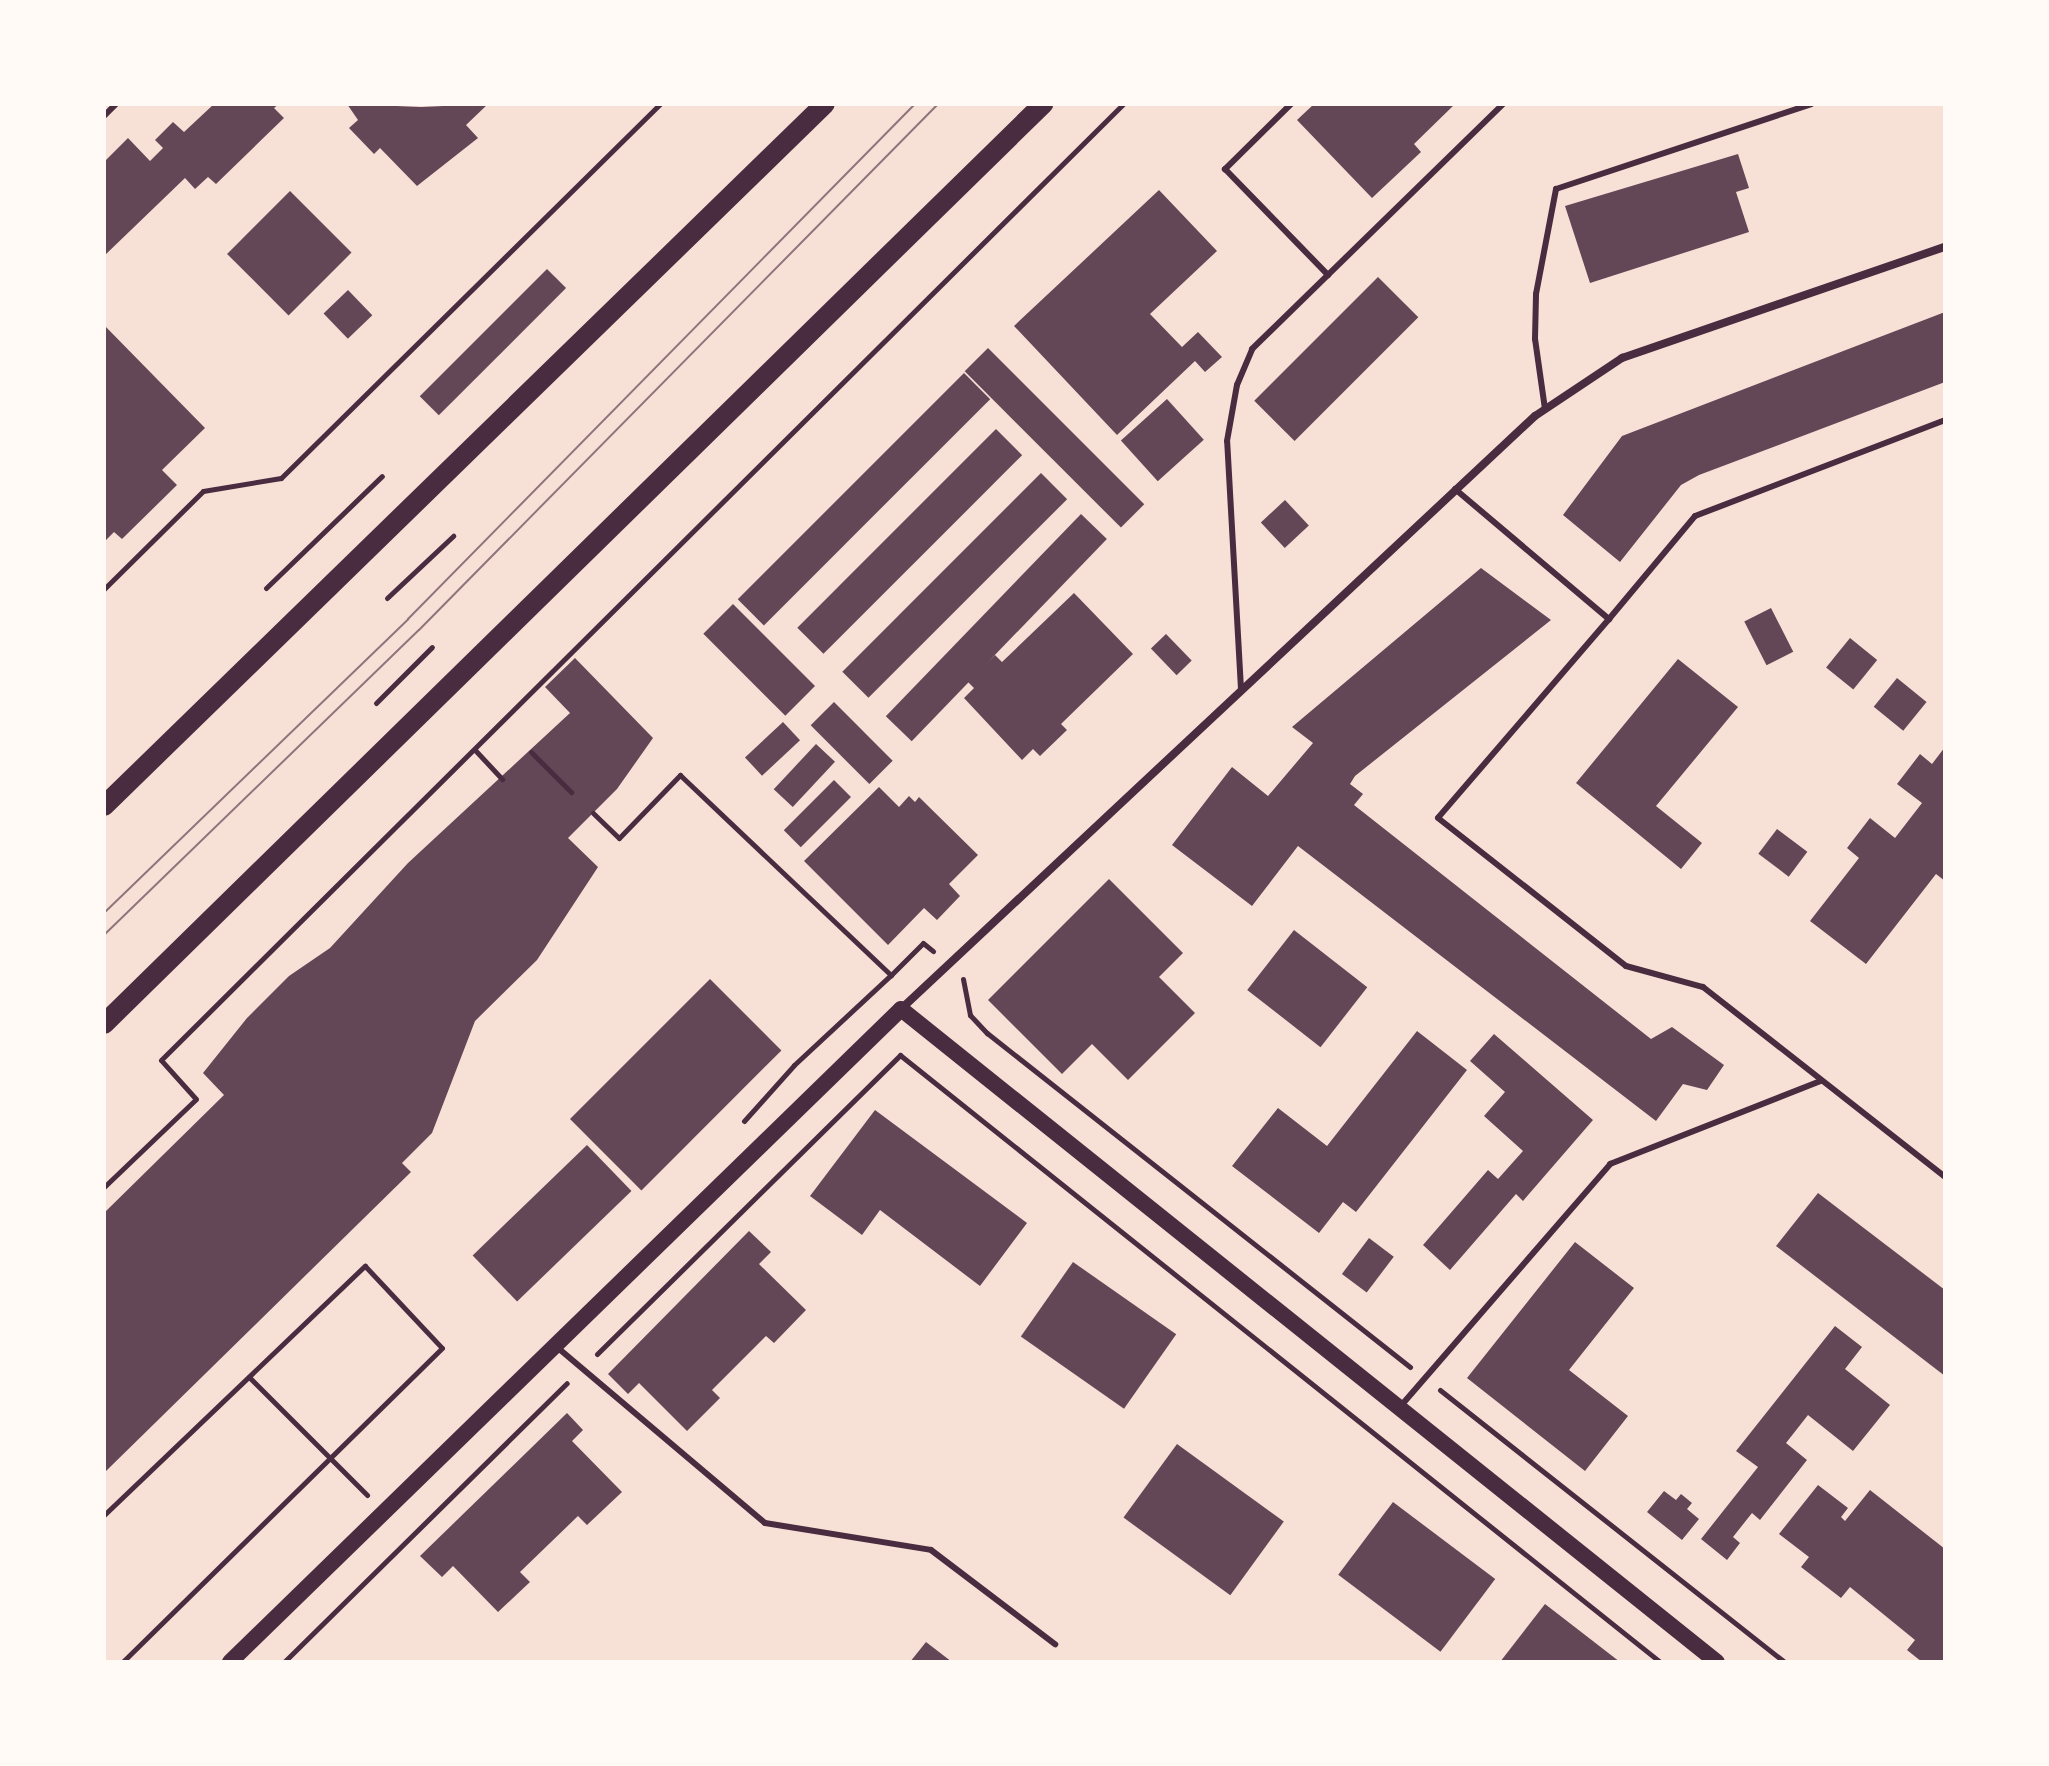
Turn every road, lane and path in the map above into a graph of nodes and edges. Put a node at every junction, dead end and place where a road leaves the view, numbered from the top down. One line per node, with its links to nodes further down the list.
1 (116, 104): 9 (lane)
2 (660, 104): 18 (path)
3 (825, 104): 28 (main road)
4 (1043, 104): 32 (main road)
5 (1123, 104): 24 (path)
6 (1291, 104): 11 (lane)
7 (1503, 104): 11 (lane)
8 (1811, 104): 12 (lane)
9 (104, 116)
10 (1945, 247): 12 (street)
11 (1328, 275): 22 (lane)
12 (1545, 409): 15 (street)
13 (1945, 420): 20 (lane)
14 (382, 476): 17 (path)
15 (1455, 489): 20 (lane); 22 (street)
16 (453, 536): 19 (path)
17 (266, 588)
18 (104, 589)
19 (387, 598)
20 (1609, 619): 34 (lane)
21 (432, 647): 23 (path)
22 (1241, 689): 30 (street)
23 (376, 703)
24 (475, 750): 26 (path); 36 (path)
25 (531, 752): 27 (path)
26 (502, 779)
27 (571, 792)
28 (104, 806)
29 (593, 813): 30 (path)
30 (946, 962): 31 (street); 39 (path)
31 (901, 1009): 37 (main road); 41 (main road)
32 (104, 1024)
33 (900, 1055): 48 (path)
34 (1821, 1081): 35 (lane); 41 (lane)
35 (1945, 1177)
36 (104, 1187)
37 (558, 1348): 45 (lane); 47 (main road)
38 (249, 1377): 42 (path); 42 (path); 44 (path)
39 (1423, 1377)
40 (1436, 1387): 50 (path)
41 (1397, 1410): 49 (main road)
42 (330, 1458): 43 (path); 46 (path)
43 (371, 1499)
44 (104, 1515)
45 (1055, 1644)
46 (123, 1662)
47 (230, 1662)
48 (1660, 1662)
49 (1717, 1662)
50 (1785, 1662)

